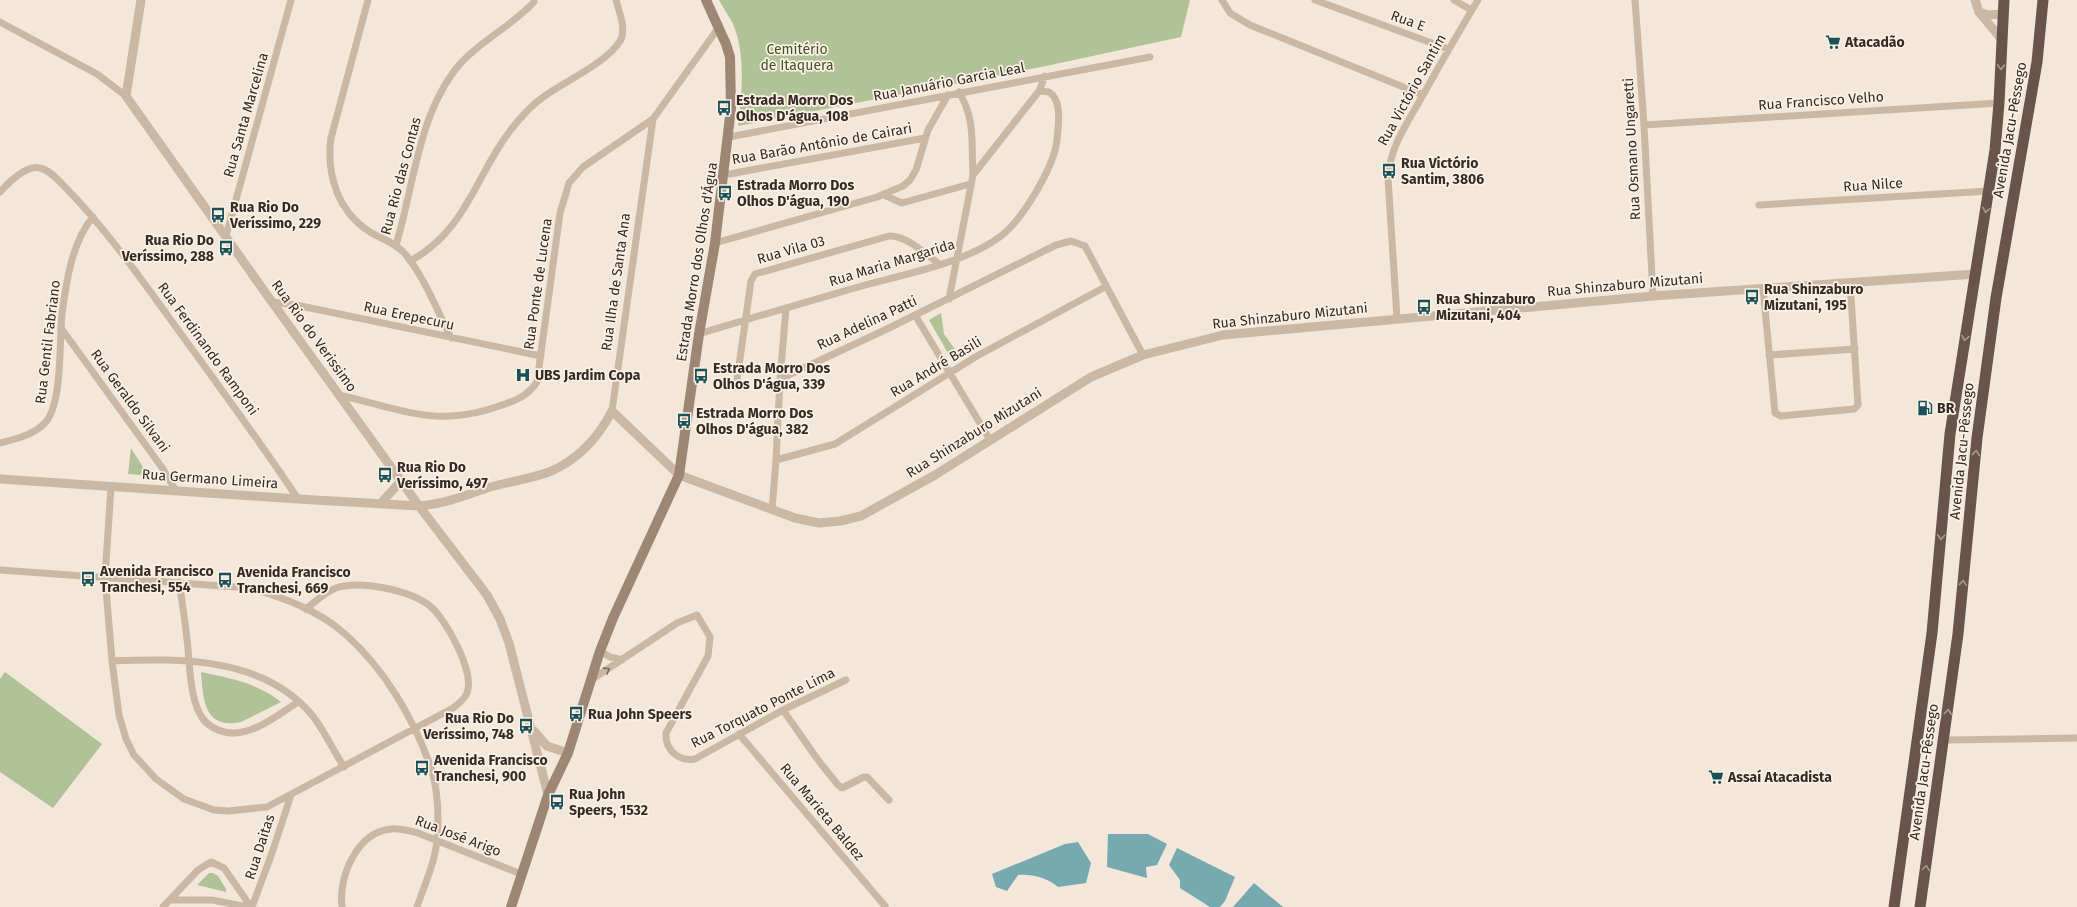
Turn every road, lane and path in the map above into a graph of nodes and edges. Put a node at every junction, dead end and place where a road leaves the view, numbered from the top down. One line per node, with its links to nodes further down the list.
1 (141, 0): 28 (street)
2 (291, 0): 42 (street, Rua Santa Marcelina)
3 (368, 0): 44 (street)
4 (534, 0): 44 (street, Rua Rio das Contas)
5 (616, 0): 46 (street)
6 (706, 0): 19 (main road, Estrada Morro dos Olhos d'Água)
7 (1222, 0): 27 (street)
8 (1315, 0): 21 (street, Rua E)
9 (1454, 0): 15 (street)
10 (1478, 0): 15 (street, Rua Victório Santim)
11 (1635, 0): 31 (street, Rua Osmano Ungaretti)
12 (1975, 0): 16 (street)
13 (2004, 0): 17 (highway, Avenida Jacu-Pêssego)
14 (2042, 0): 99 (highway, Avenida Jacu-Pêssego, one-way to 14)
15 (1471, 10): 21 (street, Rua Victório Santim)
16 (1979, 12): 17 (street); 20 (street)
17 (2003, 14): 20 (highway, Avenida Jacu-Pêssego)
18 (0, 22): 28 (street, Rua Rio do Verissimo)
19 (719, 27): 30 (street, Rua Ilha de Santa Ana); 32 (main road, Estrada Morro dos Olhos d'Água)
20 (2002, 40): 29 (highway, Avenida Jacu-Pêssego, one-way to 29)
21 (1448, 49): 27 (street, Rua Victório Santim)
22 (1150, 57): 23 (street, Rua Januário Garcia Leal)
23 (1045, 76): 24 (street); 25 (street, Rua Januário Garcia Leal)
24 (1039, 91): 35 (street); 45 (street, Rua Maria Margarida)
25 (959, 92): 26 (street, Rua Januário Garcia Leal); 35 (street)
26 (948, 95): 32 (street, Rua Januário Garcia Leal); 33 (street)
27 (1423, 95): 57 (street, Rua Victório Santim)
28 (126, 96): 42 (street, Rua Rio do Verissimo)
29 (2000, 103): 31 (street, Rua Francisco Velho); 37 (highway, Avenida Jacu-Pêssego)
30 (653, 119): 65 (street, Rua Ponte de Lucena); 70 (street, Rua Ilha de Santa Ana)
31 (1644, 125): 52 (street, Rua Osmano Ungaretti)
32 (729, 137): 34 (main road, Estrada Morro dos Olhos d'Água)
33 (925, 138): 34 (street, Rua Barão Antônio de Cairari); 39 (street)
34 (724, 175): 43 (main road, Estrada Morro dos Olhos d'Água)
35 (973, 175): 36 (street)
36 (970, 184): 39 (street); 45 (street)
37 (1989, 191): 40 (street, Rua Nilce); 48 (highway, Avenida Jacu-Pêssego, one-way to 48)
38 (0, 192): 41 (street, Rua Ferdinando Ramponi)
39 (884, 195): 43 (street)
40 (1759, 205)
41 (93, 217): 59 (street, Rua Gentil Fabriano); 79 (street, Rua Ferdinando Ramponi)
42 (226, 236): 54 (street, Rua Rio do Verissimo)
43 (715, 243): 60 (main road, Estrada Morro dos Olhos d'Água)
44 (396, 245): 46 (street, Rua Rio das Contas)
45 (957, 258): 47 (street, Rua Maria Margarida); 53 (street)
46 (410, 261): 61 (street, Rua Rio das Contas)
47 (939, 264): 55 (street, Rua Maria Margarida); 58 (street, Rua Vila 03)
48 (1976, 274): 49 (street, Rua Shinzaburo Mizutani); 115 (highway, Avenida Jacu-Pêssego, one-way to 115)
49 (1850, 282): 51 (street, Rua Shinzaburo Mizutani); 62 (street)
50 (1105, 287): 53 (street, Rua Adelina Patti); 63 (street); 66 (street, Rua André Basili)
51 (1763, 288): 52 (street, Rua Shinzaburo Mizutani); 64 (street)
52 (1653, 296): 57 (street, Rua Shinzaburo Mizutani)
53 (949, 298): 56 (street, Rua Adelina Patti)
54 (272, 302): 61 (street, Rua Erepecuru); 69 (street, Rua Rio do Verissimo)
55 (786, 308): 58 (street, Rua Maria Margarida); 67 (street)
56 (915, 315): 66 (street); 67 (street, Rua Adelina Patti)
57 (1397, 318): 63 (street, Rua Shinzaburo Mizutani)
58 (744, 320): 60 (street, Rua Maria Margarida); 68 (street, Rua Vila 03)
59 (61, 328): 72 (street, Rua Gentil Fabriano); 78 (street, Rua Geraldo Silvani)
60 (699, 334): 74 (main road, Estrada Morro dos Olhos d'Água)
61 (451, 338): 65 (street, Rua Erepecuru)
62 (1855, 349): 64 (street); 64 (street)
63 (1143, 355): 71 (street, Rua Shinzaburo Mizutani)
64 (1769, 355)
65 (541, 356): 69 (street, Rua Ponte de Lucena)
66 (949, 372): 71 (street); 73 (street, Rua André Basili)
67 (780, 379): 73 (street)
68 (736, 387)
69 (339, 395): 76 (street, Rua Rio do Verissimo)
70 (612, 411): 74 (street, Rua Shinzaburo Mizutani); 81 (street, Rua Ilha de Santa Ana)
71 (990, 440): 82 (street, Rua Shinzaburo Mizutani)
72 (0, 443)
73 (776, 460): 82 (street)
74 (679, 475): 82 (street, Rua Shinzaburo Mizutani); 87 (main road, Estrada Morro dos Olhos d'Água)
75 (0, 479): 77 (street, Rua Germano Limeira)
76 (402, 480): 80 (street); 81 (street, Rua Rio do Verissimo)
77 (111, 486): 78 (street, Rua Germano Limeira); 84 (street)
78 (176, 491): 79 (street, Rua Germano Limeira)
79 (298, 500): 80 (street, Rua Germano Limeira)
80 (380, 504): 81 (street, Rua Germano Limeira)
81 (419, 506): 96 (street, Rua Rio do Verissimo)
82 (772, 510)
83 (0, 570): 84 (street)
84 (105, 577): 85 (street); 90 (street)
85 (179, 582): 86 (street); 88 (street)
86 (306, 609): 95 (street); 95 (street)
87 (600, 651): 89 (street); 91 (main road, Estrada Morro dos Olhos d'Água)
88 (190, 660): 90 (street); 93 (street); 93 (street)
89 (622, 660): 91 (street, Rua Torquato Ponte Lima, one-way to 89); 97 (street, Rua Torquato Ponte Lima)
90 (112, 662): 102 (street)
91 (591, 680): 100 (main road, Estrada Morro dos Olhos d'Água)
92 (846, 680): 94 (street, Rua Torquato Ponte Lima)
93 (298, 702): 101 (street)
94 (783, 710): 97 (street, Rua Torquato Ponte Lima); 104 (street)
95 (414, 728): 101 (street); 105 (street)
96 (532, 728): 100 (street, Rua Rio do Verissimo); 103 (street, Rua Rio do Verissimo)
97 (739, 734): 108 (street, Rua Marieta Baldez)
98 (2077, 738): 99 (street)
99 (1945, 740): 116 (highway, Avenida Jacu-Pêssego, one-way to 99)
100 (568, 752): 103 (main road, Estrada Morro dos Olhos d'Água)
101 (344, 767): 102 (street)
102 (291, 795): 111 (street, Rua Daitas)
103 (548, 795): 106 (main road, Estrada Morro dos Olhos d'Água)
104 (889, 800)
105 (437, 841): 106 (street, Rua José Arigo); 112 (street, Rua José Arigo); 113 (street)
106 (521, 874): 114 (main road, Estrada Morro dos Olhos d'Água)
107 (171, 900): 109 (street); 110 (street); 111 (street)
108 (884, 906)
109 (163, 907)
110 (246, 907)
111 (251, 907)
112 (342, 907)
113 (418, 907)
114 (511, 907)
115 (1894, 907)
116 (1920, 907)

